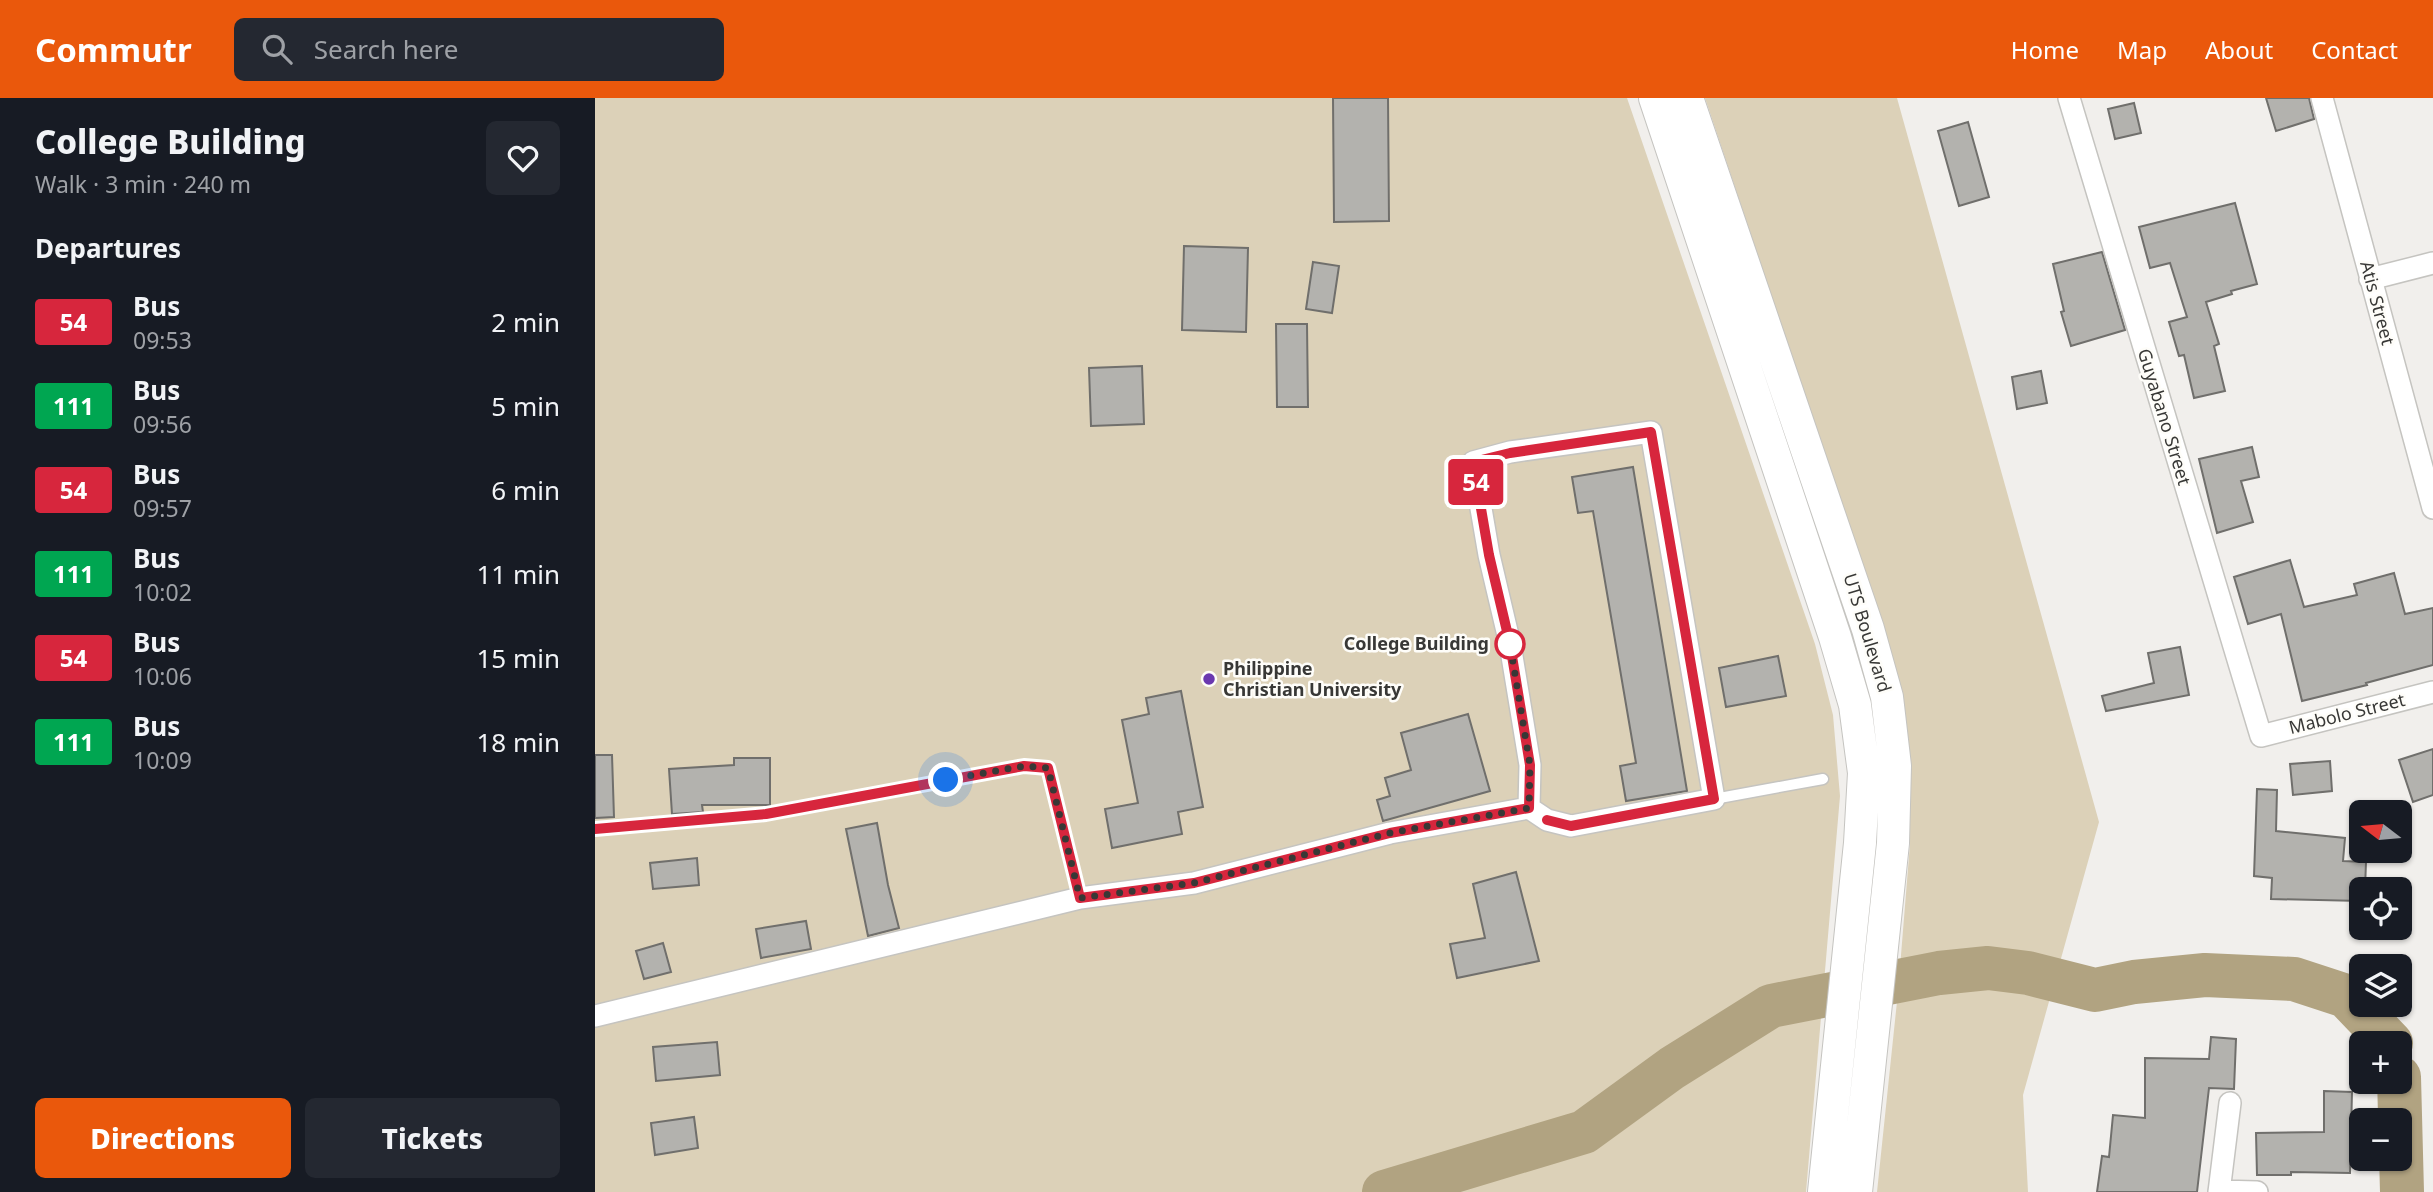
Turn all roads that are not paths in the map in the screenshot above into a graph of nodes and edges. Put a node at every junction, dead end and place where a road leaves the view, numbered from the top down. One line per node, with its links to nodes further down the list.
1 (1655, 98): 18 (main road, UTS Boulevard)
2 (1687, 98): 19 (main road, UTS Boulevard)
3 (2069, 98): 9 (street, Guyabano Street)
4 (2322, 98): 6 (street, Atis Street)
5 (2433, 263): 6 (street)
6 (2370, 279): 7 (street, Atis Street)
7 (2433, 508)
8 (2433, 692): 9 (street, Mabolo Street)
9 (2261, 736)
10 (1823, 779): 11 (lane)
11 (1714, 799): 12 (street); 12 (street)
12 (1529, 808): 14 (street)
13 (595, 829): 14 (lane)
14 (1080, 898): 15 (street)
15 (595, 1016)
16 (2230, 1103): 17 (street)
17 (2219, 1191): 20 (street)
18 (1824, 1192)
19 (1856, 1192)
20 (2257, 1192)

